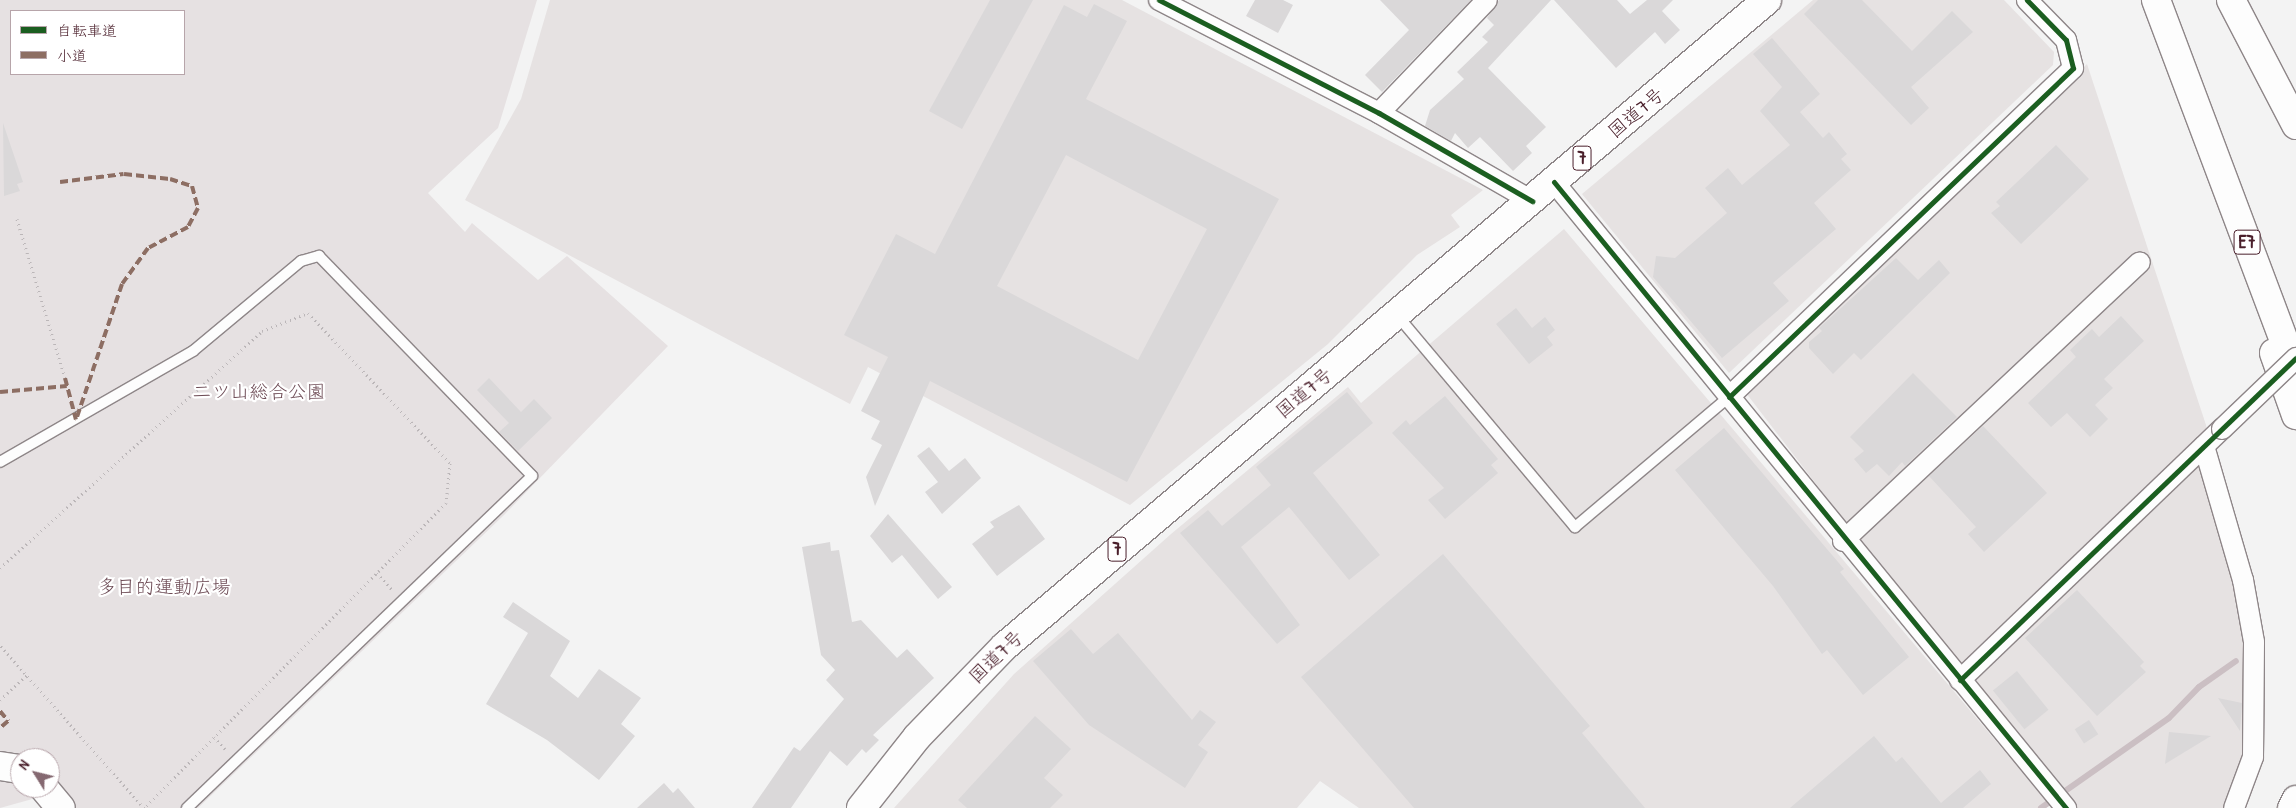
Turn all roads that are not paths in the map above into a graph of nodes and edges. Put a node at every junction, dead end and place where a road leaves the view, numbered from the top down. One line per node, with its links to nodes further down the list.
1 (1159, 0): 9 (street)
2 (1487, 0): 9 (street)
3 (1768, 0): 10 (main road, 国道7号 / 7)
4 (2027, 0): 16 (street)
5 (2156, 0): 8 (main road, E7)
6 (2231, 0): 7 (main road)
7 (2294, 110)
8 (2197, 112): 15 (main road, E7); 17 (main road)
9 (1379, 113): 11 (street)
10 (1554, 182): 11 (main road, 国道7号 / 7); 16 (street)
11 (1532, 201): 13 (main road, 国道7号 / 7)
12 (2140, 262): 20 (street)
13 (1397, 315): 16 (lane); 26 (main road, 国道7号 / 7)
14 (2296, 358): 18 (street, bridge)
15 (2296, 372)
16 (1729, 397): 20 (street)
17 (2296, 415)
18 (2204, 446): 21 (street); 28 (street)
19 (0, 462): 25 (lane)
20 (1844, 541): 21 (street)
21 (1960, 680): 27 (street)
22 (52, 798): 24 (main road)
23 (2296, 800): 29 (main road)
24 (61, 808)
25 (187, 808)
26 (861, 808)
27 (2066, 808)
28 (2234, 808)
29 (2292, 808)

